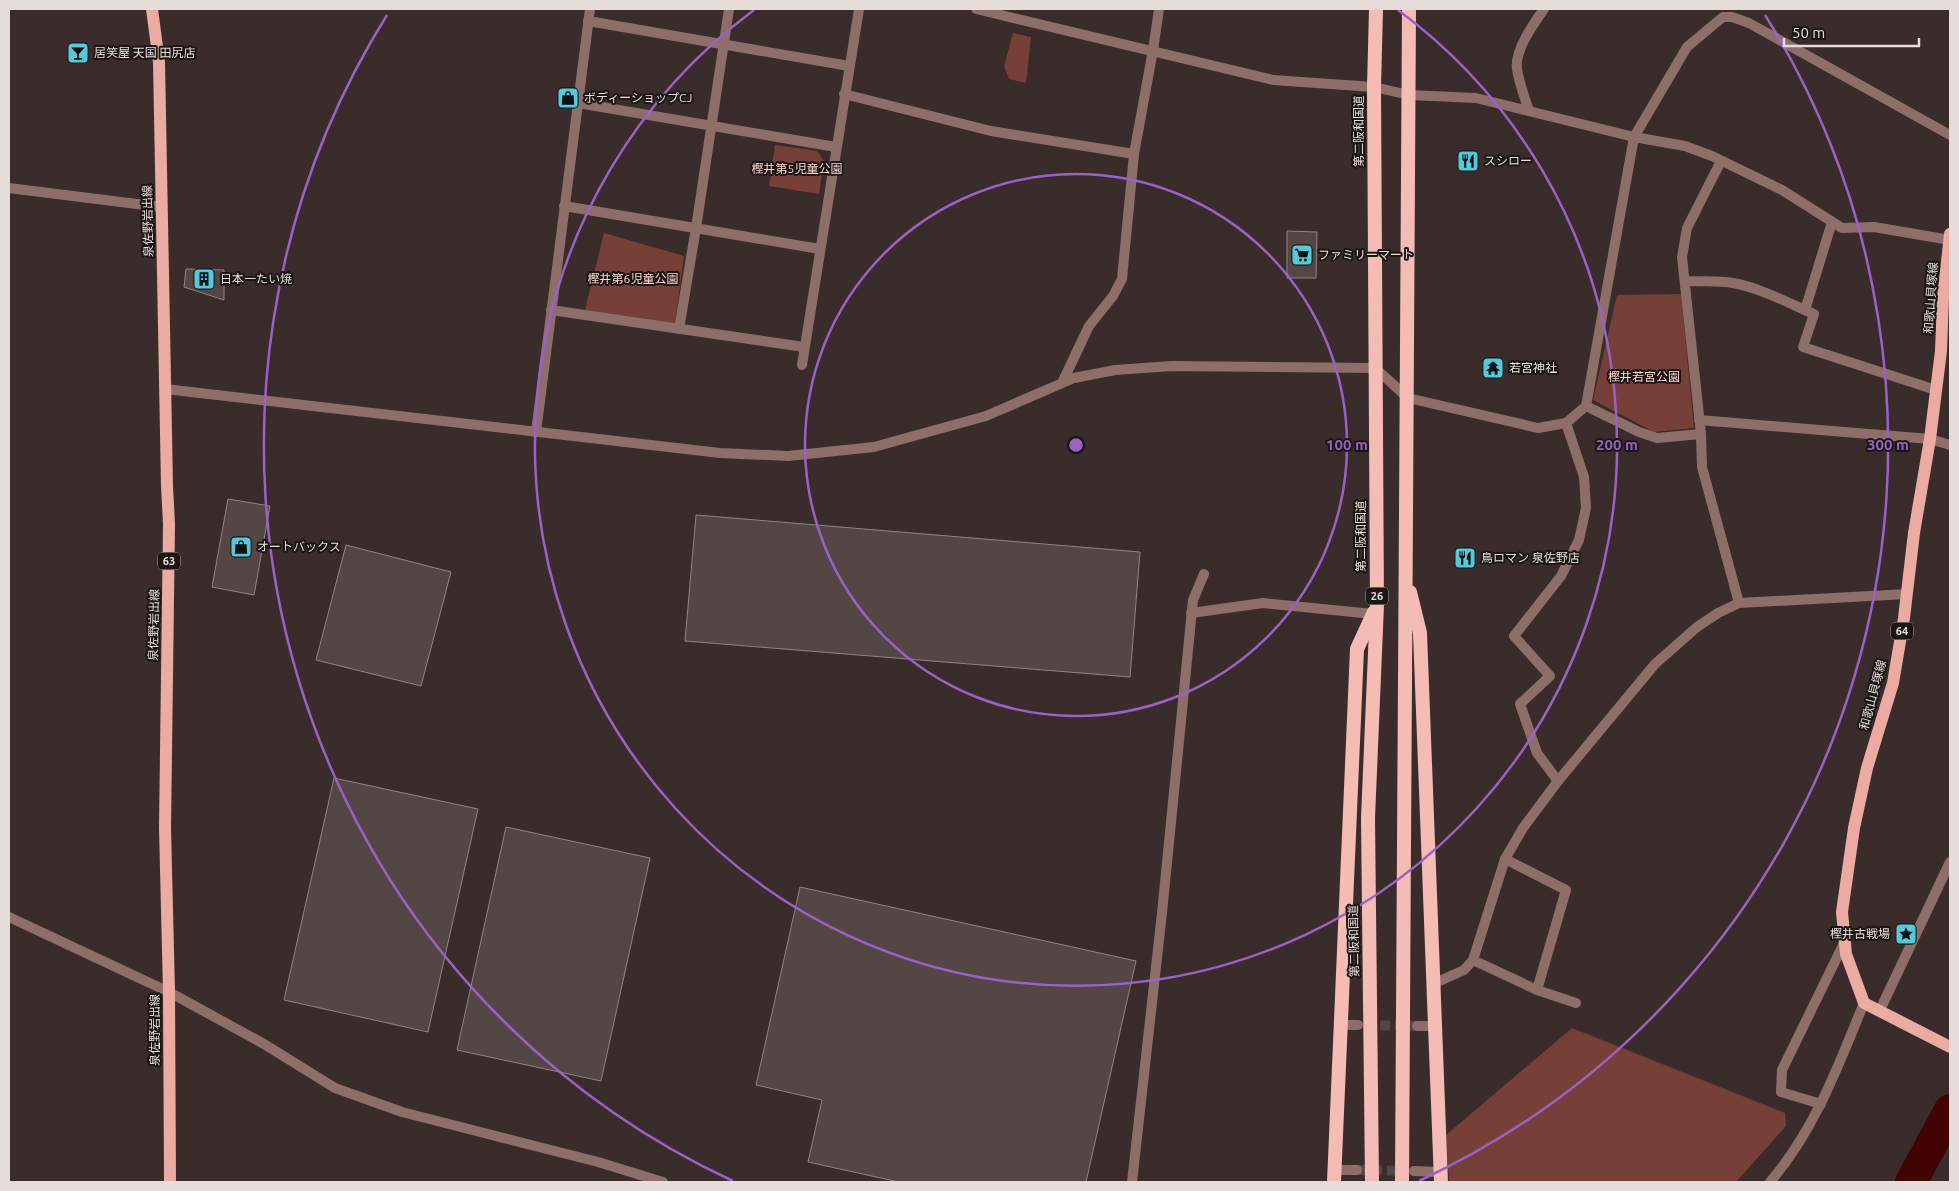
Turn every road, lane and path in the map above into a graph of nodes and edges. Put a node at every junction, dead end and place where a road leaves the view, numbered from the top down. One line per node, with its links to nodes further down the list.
1 (152, 9): 27 (main road, 泉佐野岩出線 / 63)
2 (590, 9): 10 (street)
3 (729, 9): 11 (street)
4 (859, 9): 13 (street)
5 (976, 9): 12 (street)
6 (1159, 9): 12 (street)
7 (1376, 9): 14 (highway, 第二阪和国道 / 26)
8 (1409, 9): 16 (highway, 26)
9 (1544, 9): 18 (street)
10 (588, 21): 11 (street); 17 (street)
11 (724, 44): 13 (street); 19 (street)
12 (1153, 50): 14 (street); 23 (street)
13 (849, 66): 15 (street)
14 (1374, 87): 16 (street); 39 (highway, 第二阪和国道 / 26)
15 (844, 94): 22 (street); 23 (street)
16 (1409, 95): 18 (street); 43 (highway, 26)
17 (578, 102): 19 (street); 26 (street)
18 (1529, 111): 21 (street)
19 (712, 126): 22 (street); 29 (street)
20 (1950, 135): 21 (street)
21 (1634, 137): 24 (street); 44 (street)
22 (836, 147): 32 (street)
23 (1134, 154): 40 (street)
24 (1721, 161): 28 (street); 33 (street)
25 (9, 188): 27 (street)
26 (564, 206): 29 (street); 34 (street)
27 (161, 207): 41 (main road, 泉佐野岩出線 / 63)
28 (1832, 222): 31 (street); 35 (street)
29 (696, 228): 32 (street); 36 (street)
30 (1950, 234): 31 (main road, 和歌山貝塚線 / 64)
31 (1950, 240): 42 (main road, 和歌山貝塚線 / 64)
32 (820, 249): 37 (street)
33 (1685, 281): 35 (street); 45 (street)
34 (551, 310): 36 (street); 47 (street)
35 (1805, 310): 42 (street)
36 (679, 329): 37 (street)
37 (804, 347): 38 (street)
38 (802, 364)
39 (1375, 368): 40 (street); 43 (street); 55 (highway, 第二阪和国道 / 26)
40 (1062, 383): 47 (street)
41 (165, 389): 47 (street); 65 (main road, 泉佐野岩出線 / 63)
42 (1936, 390): 49 (main road, 和歌山貝塚線 / 64)
43 (1408, 398): 46 (street); 51 (highway, 26)
44 (1586, 406): 46 (street); 48 (street)
45 (1700, 420): 48 (street); 49 (street)
46 (1566, 423): 57 (street)
47 (536, 432)
48 (1701, 434): 54 (street)
49 (1930, 439): 50 (street); 53 (main road, 和歌山貝塚線 / 64)
50 (1950, 445)
51 (1405, 572): 63 (highway); 83 (highway, 26)
52 (1204, 574): 56 (street)
53 (1907, 594): 54 (street); 61 (main road, 和歌山貝塚線 / 64)
54 (1739, 603): 57 (street)
55 (1375, 609): 56 (street); 69 (highway); 82 (highway, 第二阪和国道 / 26)
56 (1191, 613): 81 (street)
57 (1558, 781): 58 (street)
58 (1505, 859): 62 (street); 64 (street)
59 (1950, 862): 68 (street)
60 (9, 918): 65 (street)
61 (1845, 941): 67 (main road, 和歌山貝塚線 / 64); 74 (street)
62 (1473, 960): 63 (street); 64 (street)
63 (1433, 984): 72 (highway)
64 (1537, 990): 66 (street)
65 (169, 992): 79 (main road, 泉佐野岩出線 / 63); 80 (street)
66 (1576, 1003)
67 (1864, 1003): 68 (main road); 74 (street)
68 (1880, 1010): 73 (main road)
69 (1341, 1024): 70 (street); 77 (highway)
70 (1358, 1025)
71 (1416, 1026): 72 (street)
72 (1435, 1026): 78 (highway)
73 (1950, 1047)
74 (1821, 1104): 84 (street)
75 (1357, 1170): 77 (street)
76 (1414, 1171): 78 (street)
77 (1334, 1176)
78 (1441, 1177)
79 (170, 1182)
80 (663, 1182)
81 (1132, 1182)
82 (1372, 1182)
83 (1402, 1182)
84 (1770, 1182)

